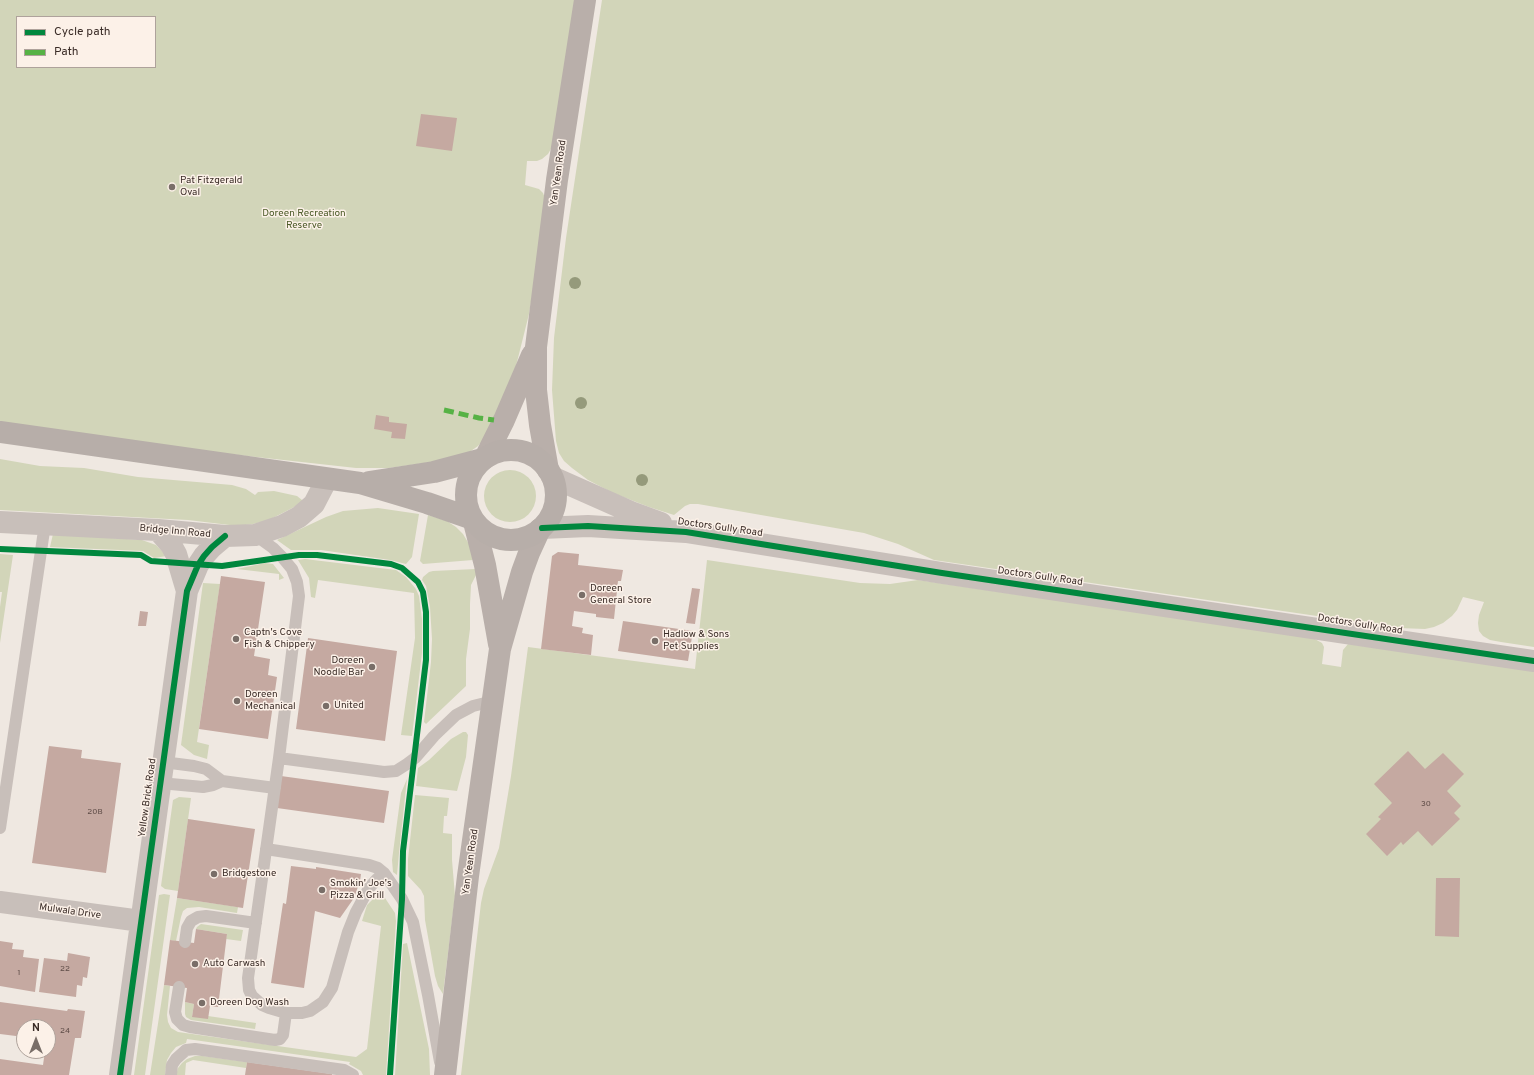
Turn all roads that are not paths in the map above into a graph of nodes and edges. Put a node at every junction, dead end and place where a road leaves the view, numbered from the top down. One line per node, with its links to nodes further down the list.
1 (585, 0): 2 (main road, Yan Yean Road)
2 (536, 347): 4 (main road, Yan Yean Road); 5 (main road, Yan Yean Road)
3 (0, 432): 6 (main road)
4 (484, 459): 5 (main road); 7 (main road); 8 (main road)
5 (550, 473): 11 (main road); 13 (street, Doctors Gully Road)
6 (327, 479): 7 (main road); 14 (street, Bridge Inn Road)
7 (360, 484): 8 (main road)
8 (474, 520): 11 (main road); 17 (main road, Yan Yean Road)
9 (0, 522): 10 (street, Bridge Inn Road)
10 (45, 524): 12 (street, Bridge Inn Road); 24 (lane)
11 (541, 529): 13 (street, Doctors Gully Road); 17 (main road, Yan Yean Road)
12 (158, 530): 15 (street, Bridge Inn Road); 16 (street, Yellow Brick Road)
13 (686, 532): 18 (street, Doctors Gully Road)
14 (255, 535): 15 (street, Bridge Inn Road); 20 (lane)
15 (225, 536): 16 (street, Yellow Brick Road)
16 (187, 591): 21 (street, Yellow Brick Road)
17 (500, 649): 19 (main road, Yan Yean Road)
18 (1534, 661)
19 (493, 701): 20 (lane); 36 (main road, Yan Yean Road)
20 (279, 758): 23 (lane)
21 (161, 773): 22 (lane); 22 (lane); 28 (street, Yellow Brick Road)
22 (222, 781): 23 (lane)
23 (275, 788): 25 (lane)
24 (0, 828)
25 (266, 849): 26 (lane); 29 (lane)
26 (384, 873): 32 (lane); 36 (lane)
27 (0, 902): 28 (street, Mulwala Drive)
28 (141, 921): 33 (street, Yellow Brick Road)
29 (256, 922): 30 (lane); 32 (lane)
30 (185, 942)
31 (179, 987): 32 (lane)
32 (286, 1013)
33 (120, 1075)
34 (171, 1075): 35 (lane)
35 (353, 1075)
36 (443, 1075)

